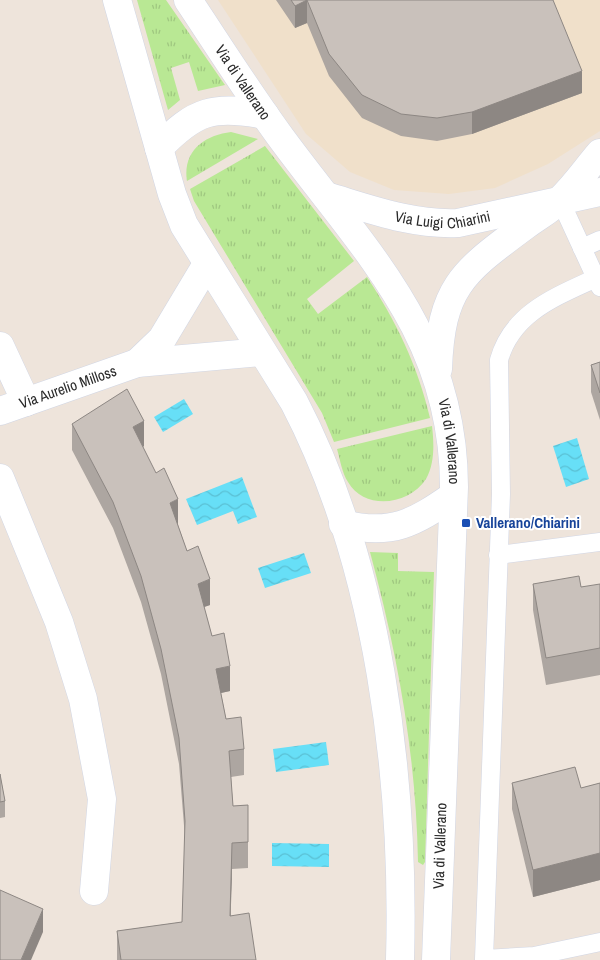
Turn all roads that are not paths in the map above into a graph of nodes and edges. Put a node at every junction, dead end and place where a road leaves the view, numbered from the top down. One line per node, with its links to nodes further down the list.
1 (117, 0): 4 (street)
2 (188, 0): 3 (street, Via di Vallerano)
3 (265, 115): 4 (street); 7 (street, Via di Vallerano)
4 (159, 148): 11 (street)
5 (600, 153): 8 (street, Via Luigi Chiarini)
6 (600, 192): 8 (street, Via Luigi Chiarini)
7 (326, 196): 8 (street, Via Luigi Chiarini); 16 (street, Via di Vallerano)
8 (560, 200): 10 (lane); 16 (street, Via Luigi Chiarini)
9 (600, 240): 10 (lane)
10 (582, 248): 12 (lane)
11 (207, 264): 14 (street); 15 (street, Via Aurelio Milloss)
12 (598, 283): 23 (lane)
13 (0, 346): 17 (street)
14 (262, 352): 15 (street, Via Aurelio Milloss); 21 (street)
15 (137, 363): 17 (street, Via Aurelio Milloss)
16 (437, 381): 20 (street, Via di Vallerano)
17 (26, 402): 18 (street, Via Aurelio Milloss)
18 (0, 410)
19 (0, 478): 24 (street)
20 (453, 496): 21 (street); 27 (street, Via di Vallerano)
21 (343, 524): 26 (street)
22 (600, 542): 23 (lane)
23 (498, 554): 25 (lane)
24 (94, 891)
25 (600, 942)
26 (400, 960)
27 (436, 960)

